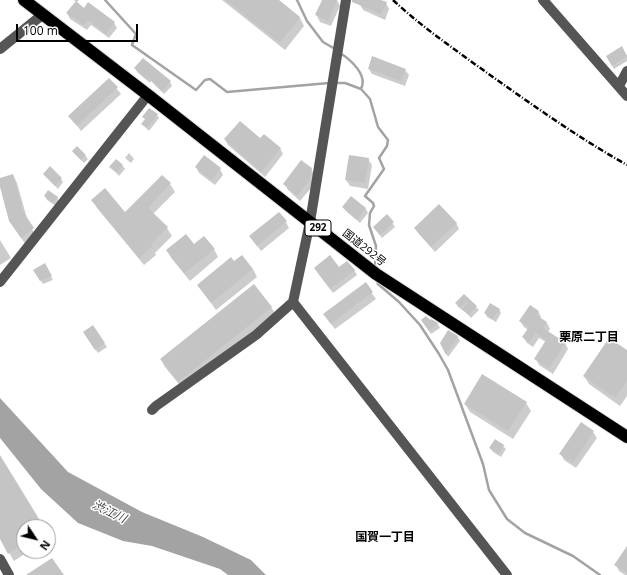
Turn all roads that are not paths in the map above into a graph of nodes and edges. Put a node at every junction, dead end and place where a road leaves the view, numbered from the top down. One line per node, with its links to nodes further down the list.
1 (24, 0): 4 (highway, 国道292号 / 292)
2 (346, 0): 10 (street)
3 (543, 0): 7 (street)
4 (42, 15): 5 (street); 8 (highway, 国道292号 / 292)
5 (0, 49)
6 (627, 71): 7 (street)
7 (619, 86): 9 (street)
8 (148, 95): 10 (highway, 国道292号 / 292); 11 (street)
9 (627, 96)
10 (310, 222): 12 (street); 14 (highway, 国道292号 / 292)
11 (0, 282)
12 (293, 302): 13 (street); 17 (street)
13 (152, 410)
14 (627, 437)
15 (0, 559): 16 (street)
16 (8, 575)
17 (507, 575)

